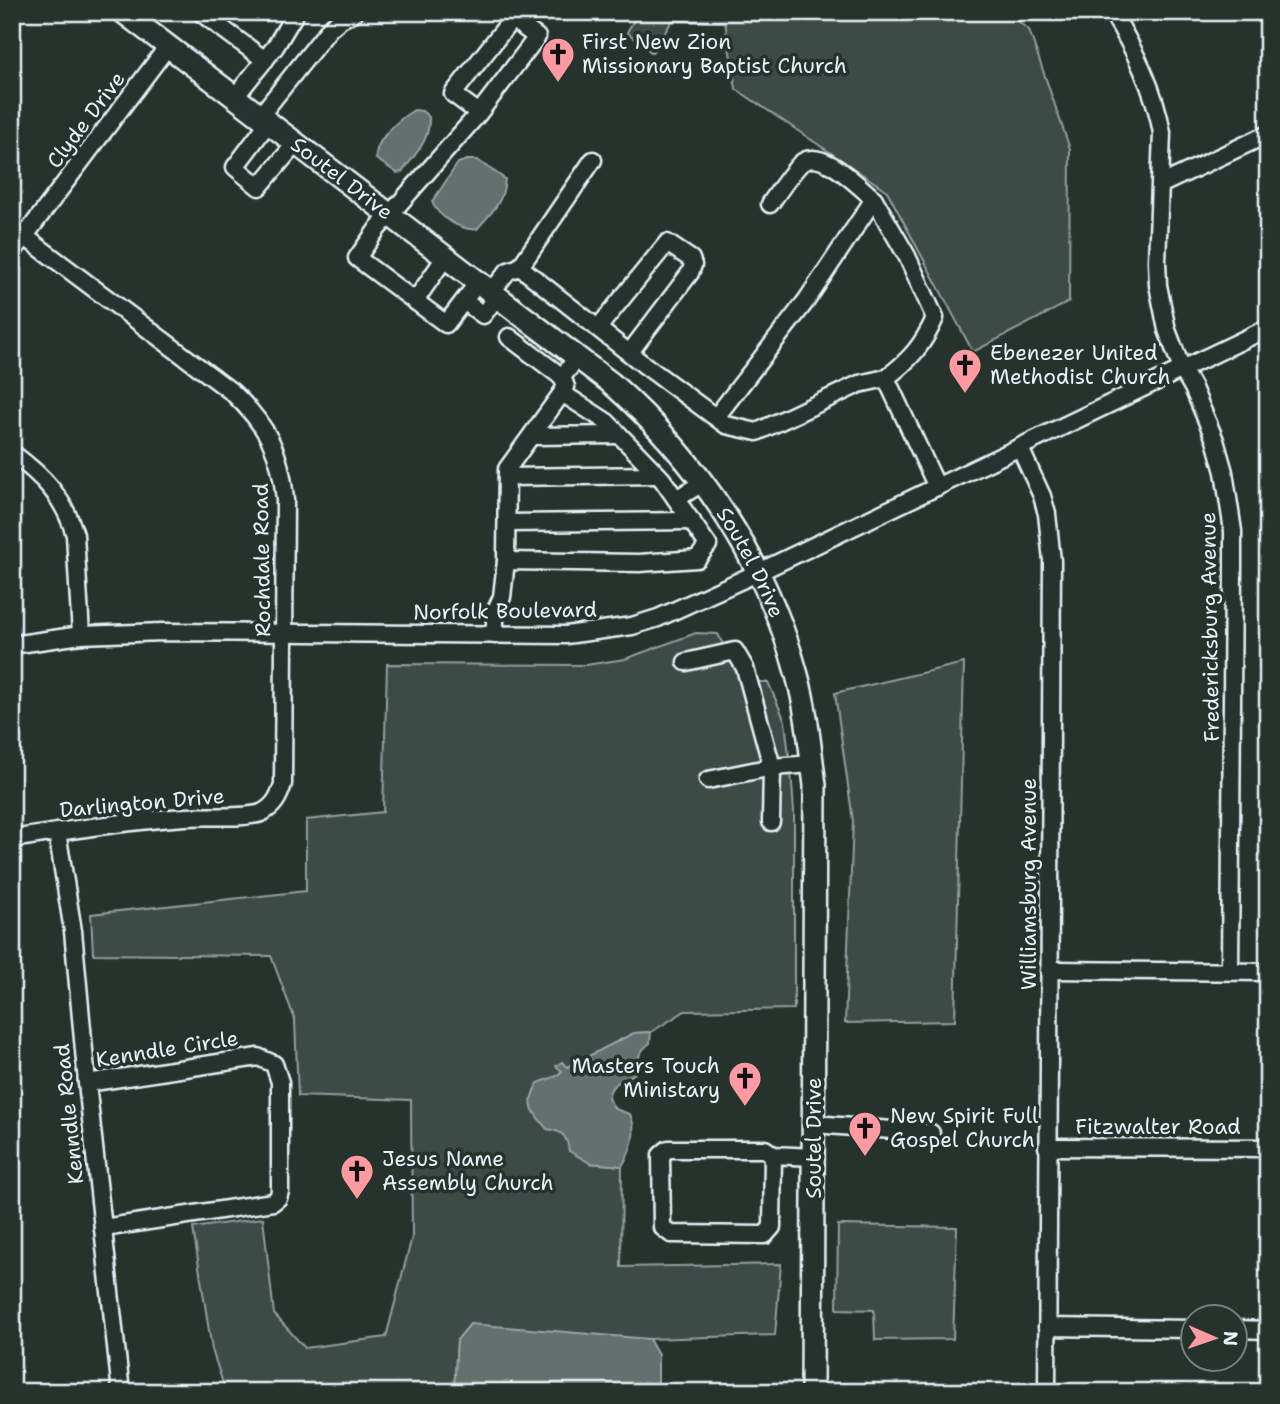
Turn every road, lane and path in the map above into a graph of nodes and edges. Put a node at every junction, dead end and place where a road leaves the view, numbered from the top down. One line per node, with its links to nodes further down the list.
1 (123, 12): 6 (main road, Soutel Drive)
2 (200, 12): 7 (street)
3 (296, 12): 7 (street)
4 (355, 12): 10 (street)
5 (1112, 12): 14 (street, Fredericksburg Avenue)
6 (167, 46): 8 (main road, Soutel Drive); 18 (street, Clyde Drive)
7 (265, 60): 8 (street)
8 (235, 97): 10 (main road, Soutel Drive)
9 (479, 113): 9 (street); 17 (street)
10 (264, 119): 12 (main road, Soutel Drive); 12 (street)
11 (1268, 134): 14 (street)
12 (296, 143): 17 (main road, Soutel Drive)
13 (593, 160): 21 (street)
14 (1161, 184): 30 (street, Fredericksburg Avenue)
15 (874, 199): 16 (street); 31 (street); 33 (street)
16 (769, 204)
17 (390, 215): 20 (main road, Soutel Drive); 23 (street)
18 (18, 232): 19 (street, Clyde Drive); 47 (street, Rochdale Road)
19 (12, 253)
20 (446, 256): 22 (main road, Soutel Drive); 23 (street)
21 (520, 267): 22 (street); 25 (street)
22 (490, 289): 24 (street); 24 (street); 29 (main road, Soutel Drive)
23 (415, 301): 24 (street)
24 (464, 301)
25 (598, 328): 28 (street); 28 (street)
26 (1268, 328): 30 (street, Norfolk Boulevard)
27 (509, 337): 32 (street)
28 (630, 352): 33 (street)
29 (578, 357): 32 (street); 40 (main road, Soutel Drive)
30 (1182, 369): 36 (street, Norfolk Boulevard); 60 (street, Fredericksburg Avenue)
31 (886, 378): 33 (street); 41 (street)
32 (562, 385): 34 (street); 35 (street)
33 (716, 417)
34 (620, 435): 35 (street); 38 (street)
35 (532, 436): 39 (street)
36 (1020, 448): 41 (street, Norfolk Boulevard); 59 (street, Williamsburg Avenue)
37 (12, 453): 48 (street)
38 (658, 475): 39 (street); 42 (street)
39 (507, 477): 44 (street)
40 (704, 482): 42 (street); 46 (main road, Soutel Drive)
41 (937, 487): 46 (street, Norfolk Boulevard)
42 (676, 499): 43 (street)
43 (691, 521): 44 (street); 45 (street)
44 (507, 523): 45 (street)
45 (506, 561): 49 (street)
46 (758, 573): 49 (street, Norfolk Boulevard); 52 (main road, Soutel Drive)
47 (284, 634): 48 (street, Norfolk Boulevard); 49 (street, Norfolk Boulevard); 55 (street, Rochdale Road)
48 (81, 635): 50 (street, Norfolk Boulevard)
49 (495, 635)
50 (12, 645)
51 (686, 662): 53 (street)
52 (812, 764): 53 (street); 63 (main road, Soutel Drive)
53 (772, 767): 54 (street); 56 (street)
54 (708, 780)
55 (273, 805): 57 (street, Darlington Drive)
56 (771, 822)
57 (57, 832): 58 (street, Darlington Drive); 62 (street, Kenndle Road)
58 (12, 839)
59 (1049, 970): 60 (street); 65 (street, Williamsburg Avenue)
60 (1230, 971): 61 (street)
61 (1268, 972)
62 (87, 1083): 69 (street, Kenndle Road); 69 (street, Kenndle Circle)
63 (814, 1124): 64 (street); 68 (main road, Soutel Drive)
64 (931, 1133)
65 (1047, 1147): 66 (street, Fitzwalter Road); 70 (street, Williamsburg Avenue)
66 (1268, 1148)
67 (773, 1155): 67 (street); 68 (street)
68 (814, 1157): 75 (main road, Soutel Drive)
69 (103, 1228): 74 (street, Kenndle Road)
70 (1047, 1327): 71 (street); 76 (street, Williamsburg Avenue)
71 (1178, 1329)
72 (1248, 1329): 73 (street)
73 (1268, 1330)
74 (121, 1392)
75 (812, 1392)
76 (1046, 1392)

